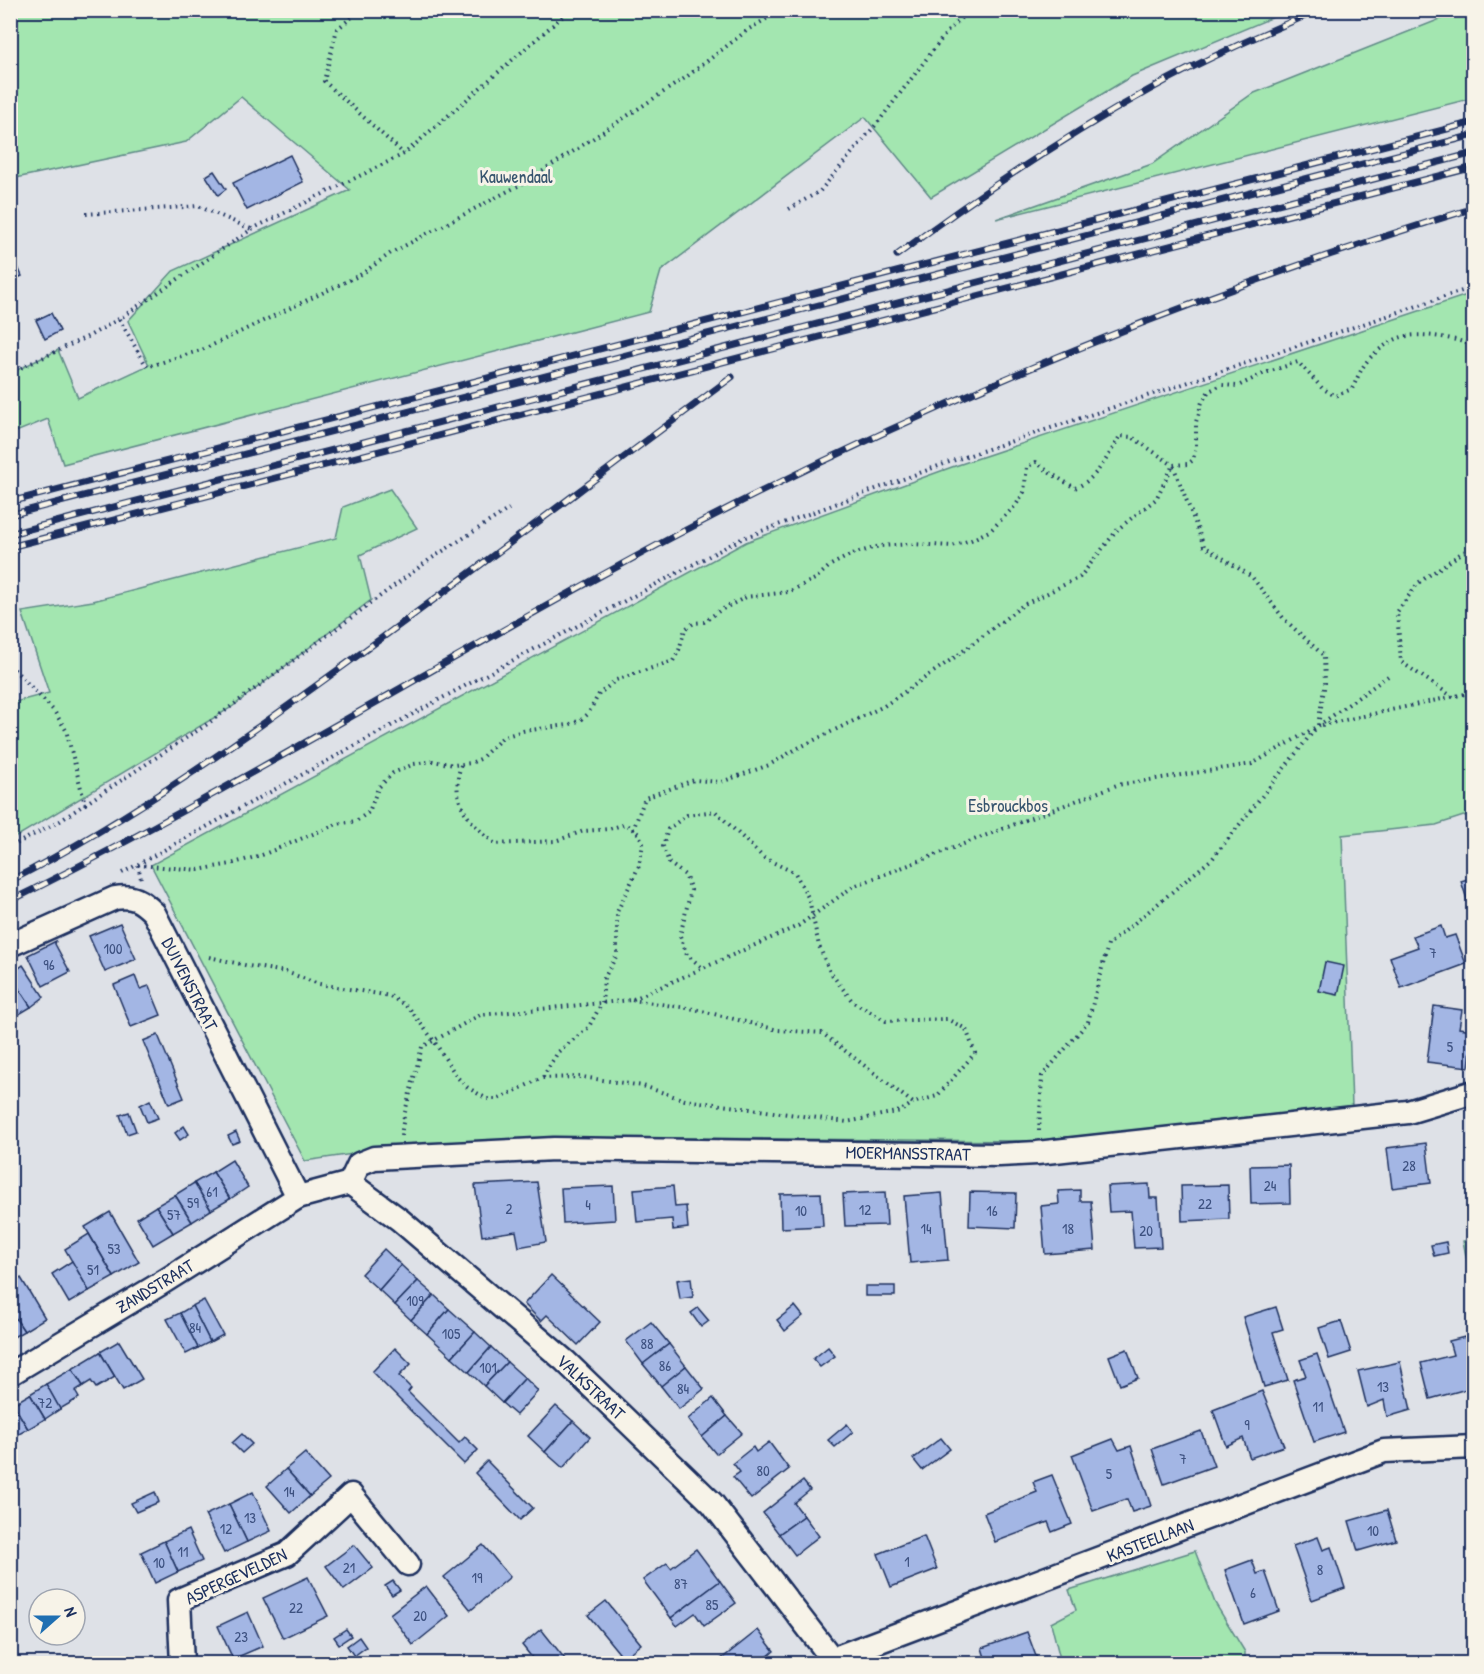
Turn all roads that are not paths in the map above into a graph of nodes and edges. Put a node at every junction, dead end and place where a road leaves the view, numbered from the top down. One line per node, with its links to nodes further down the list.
1 (10, 945): 4 (street, DUIVENSTRAAT)
2 (1473, 1092): 3 (street, MOERMANSSTRAAT)
3 (350, 1183): 4 (street); 8 (street, VALKSTRAAT)
4 (298, 1197): 5 (street, ZANDSTRAAT)
5 (10, 1374)
6 (1473, 1447): 8 (street, KASTEELLAAN)
7 (408, 1563): 9 (street, ASPERGEVELDEN)
8 (831, 1662)
9 (182, 1664)

